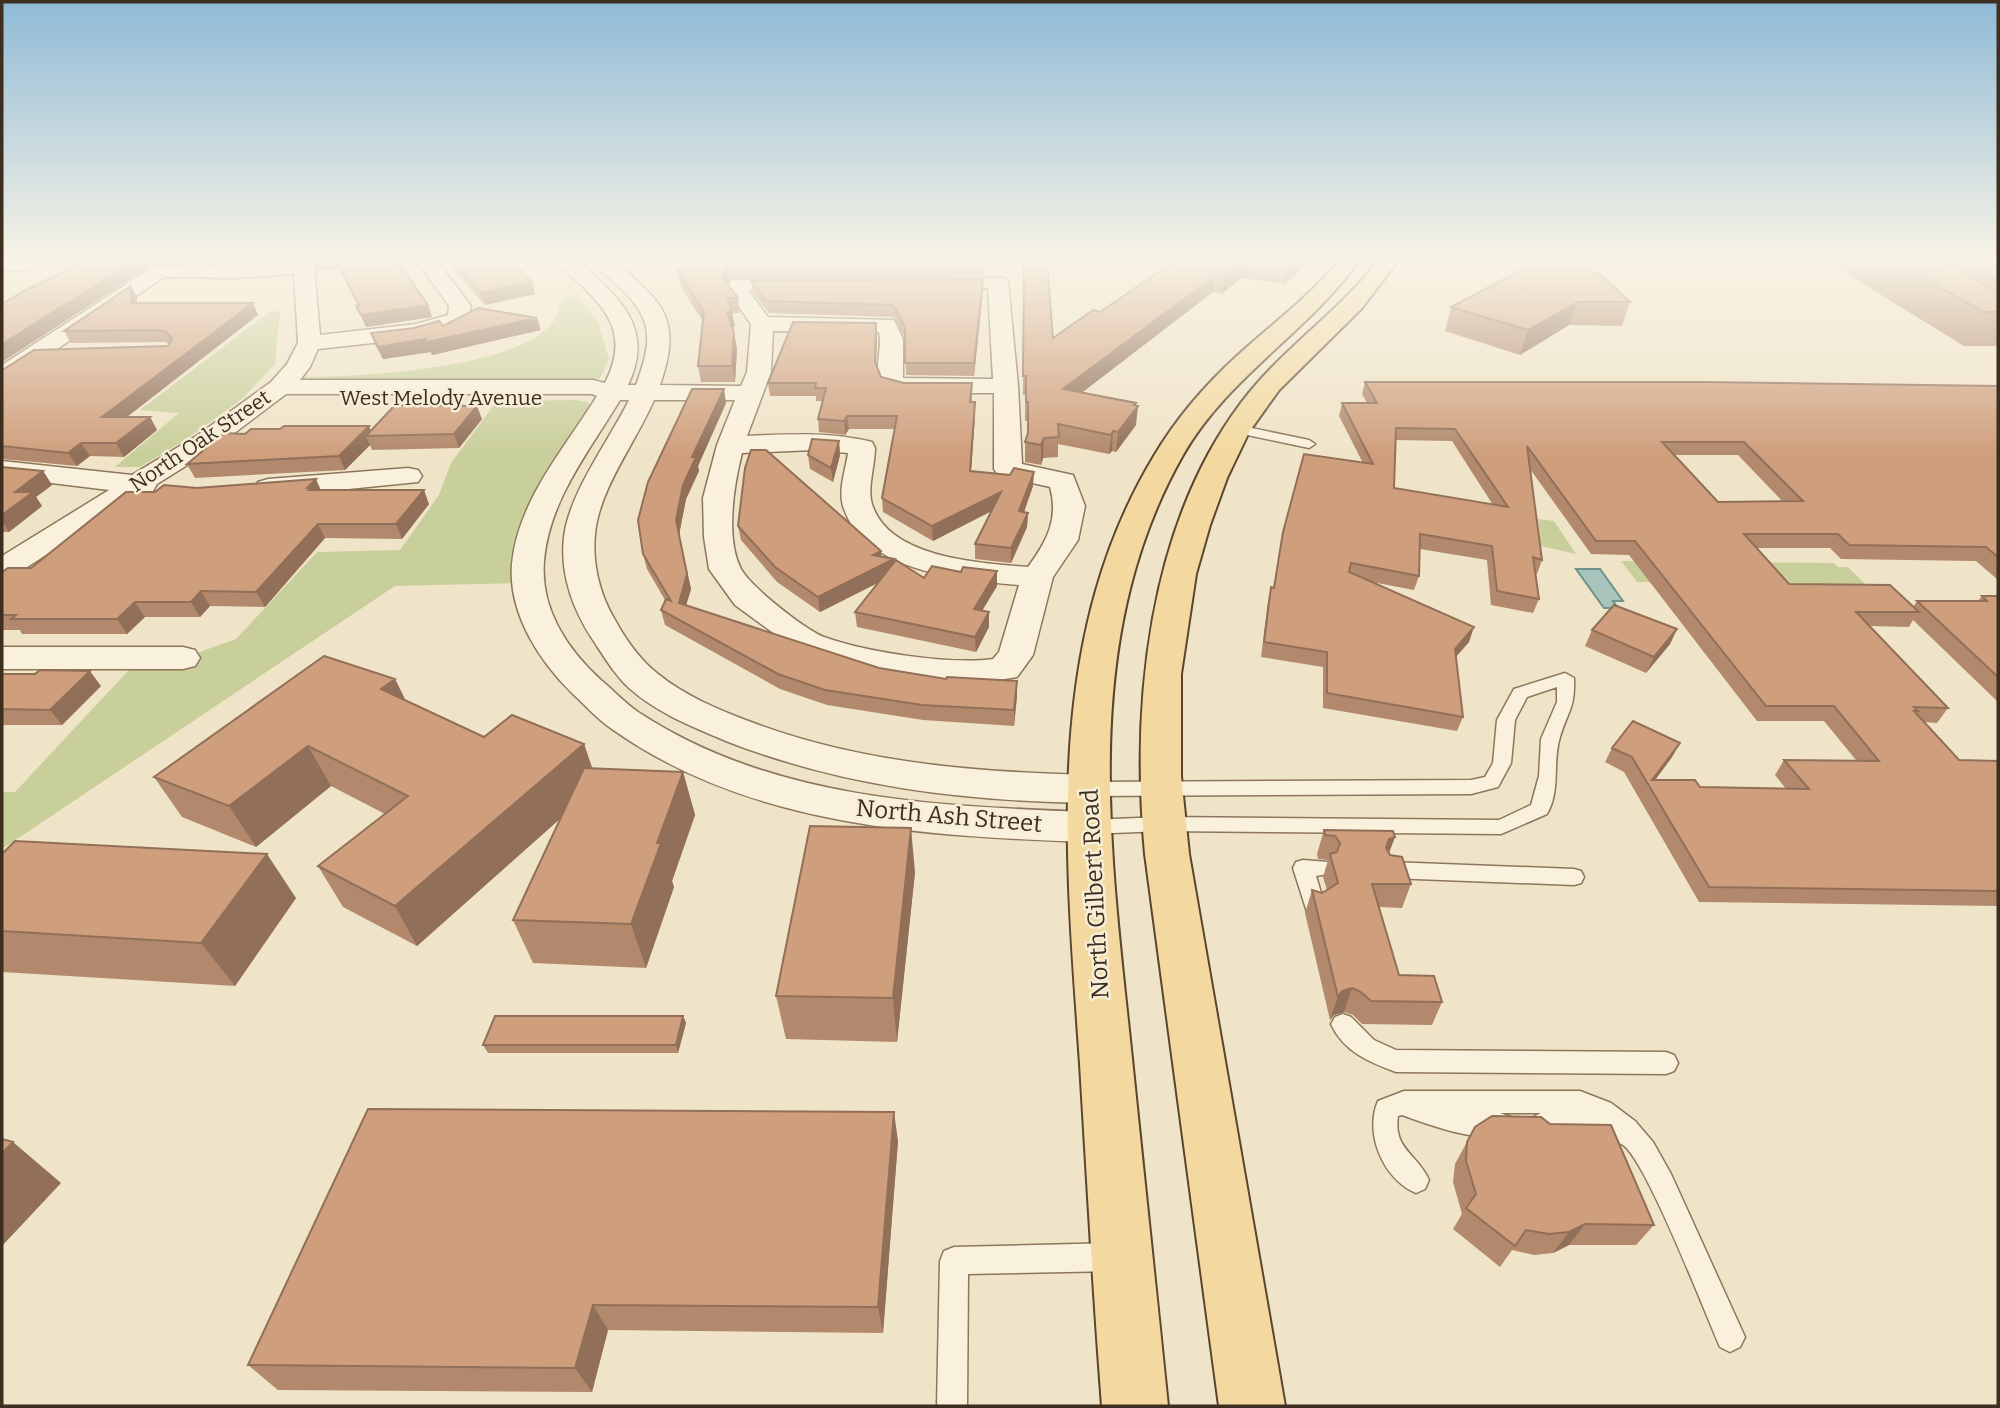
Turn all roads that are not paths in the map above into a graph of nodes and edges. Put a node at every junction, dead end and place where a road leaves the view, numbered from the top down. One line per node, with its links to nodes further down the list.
1 (80, 324): 11 (street)
2 (309, 324): 10 (street)
3 (442, 324): 10 (street)
4 (622, 324): 15 (street, North Ash Street)
5 (657, 324): 15 (street, North Ash Street)
6 (762, 324): 14 (street); 17 (street)
7 (1001, 324): 14 (street)
8 (1288, 324): 31 (main road, North Gilbert Road)
9 (1334, 324): 18 (main road)
10 (309, 343): 16 (street, North Oak Street)
11 (35, 353): 12 (street); 13 (street)
12 (74, 353)
13 (2, 375)
14 (1006, 386): 27 (street)
15 (628, 392): 16 (street, West Melody Avenue); 17 (street, West Melody Avenue); 31 (street, North Ash Street); 31 (street, North Ash Street)
16 (274, 393): 23 (street, North Oak Street)
17 (752, 393): 20 (street)
18 (1237, 429): 19 (lane); 30 (main road)
19 (1308, 444)
20 (730, 445): 27 (street); 27 (street)
21 (2, 470): 23 (street)
22 (408, 475): 25 (street)
23 (135, 484): 24 (street); 26 (street, North Oak Street)
24 (176, 488)
25 (242, 489)
26 (2, 569)
27 (1037, 577)
28 (2, 658): 29 (street)
29 (183, 658)
30 (1162, 806): 30 (lane, North Ash Street); 31 (lane, North Ash Street); 31 (lane, North Ash Street); 43 (main road)
31 (1089, 808): 39 (main road, North Gilbert Road)
32 (1321, 868): 35 (lane)
33 (1390, 870): 34 (lane)
34 (1574, 877)
35 (1314, 906)
36 (1343, 1024): 37 (lane)
37 (1666, 1063)
38 (1416, 1180): 40 (lane)
39 (1123, 1257): 41 (lane); 42 (main road, North Gilbert Road)
40 (1730, 1337)
41 (952, 1406)
42 (1136, 1406)
43 (1252, 1406)

